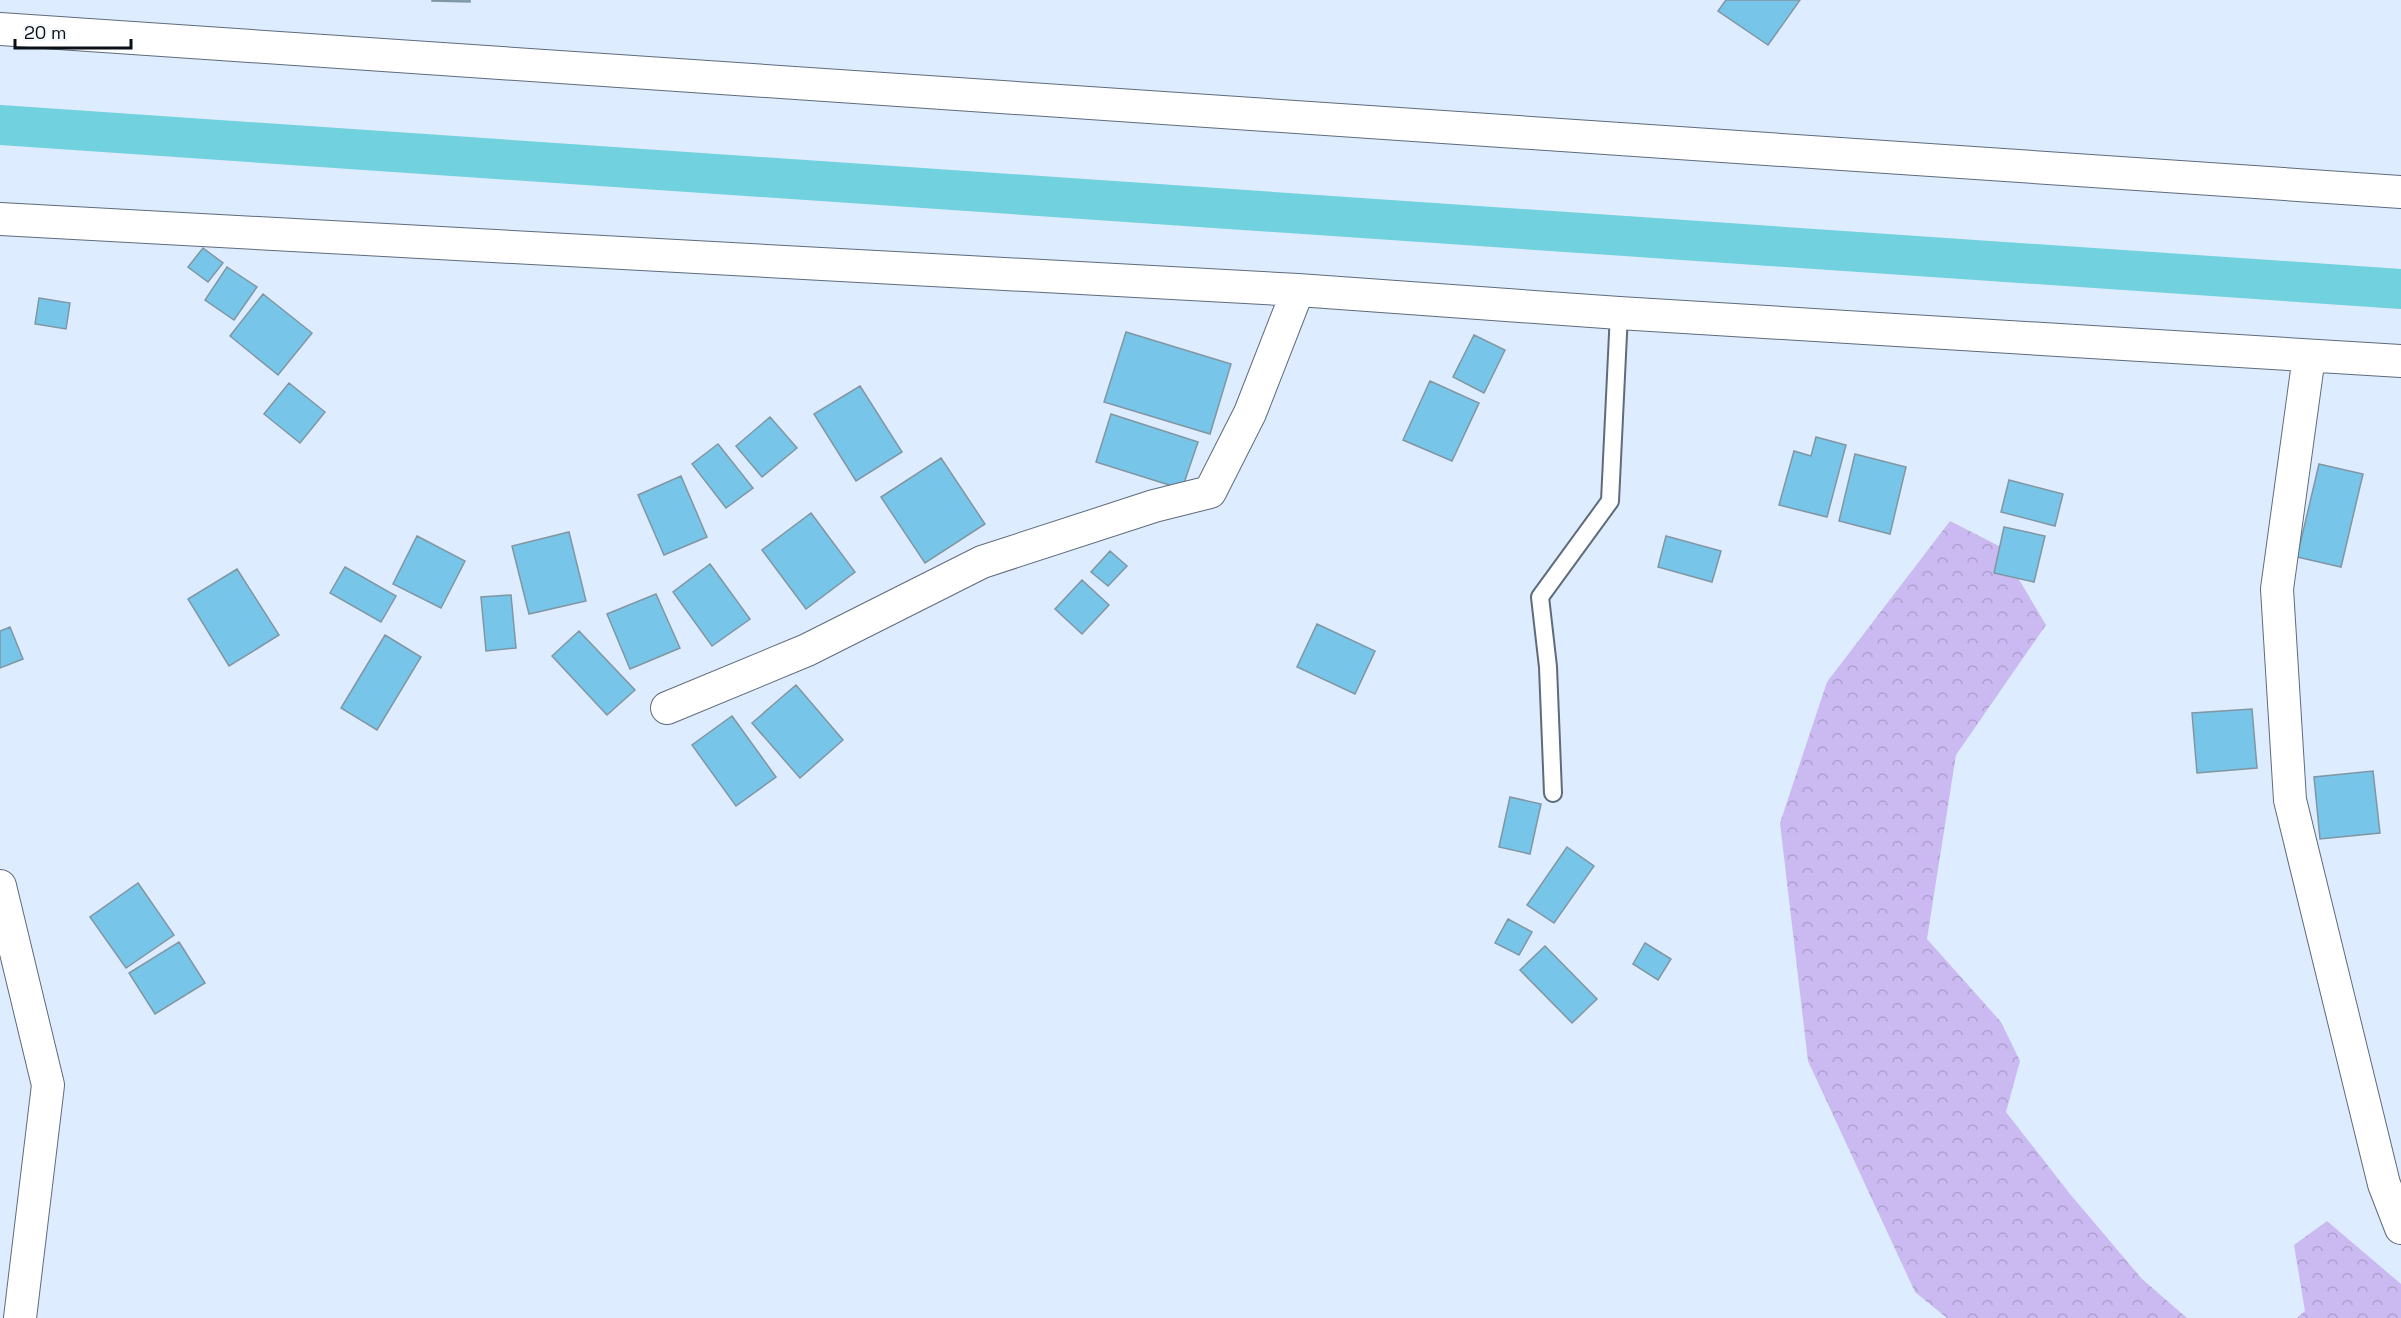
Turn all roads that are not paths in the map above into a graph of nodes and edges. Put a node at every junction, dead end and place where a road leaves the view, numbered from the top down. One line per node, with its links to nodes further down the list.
1 (0, 29): 2 (street)
2 (2401, 192)
3 (0, 219): 4 (street)
4 (1298, 290): 5 (street); 8 (street)
5 (1619, 313): 6 (street); 9 (lane)
6 (2309, 356): 7 (street); 11 (street)
7 (2401, 362)
8 (667, 708)
9 (1553, 793)
10 (0, 885): 12 (street)
11 (2401, 1228)
12 (20, 1318)

